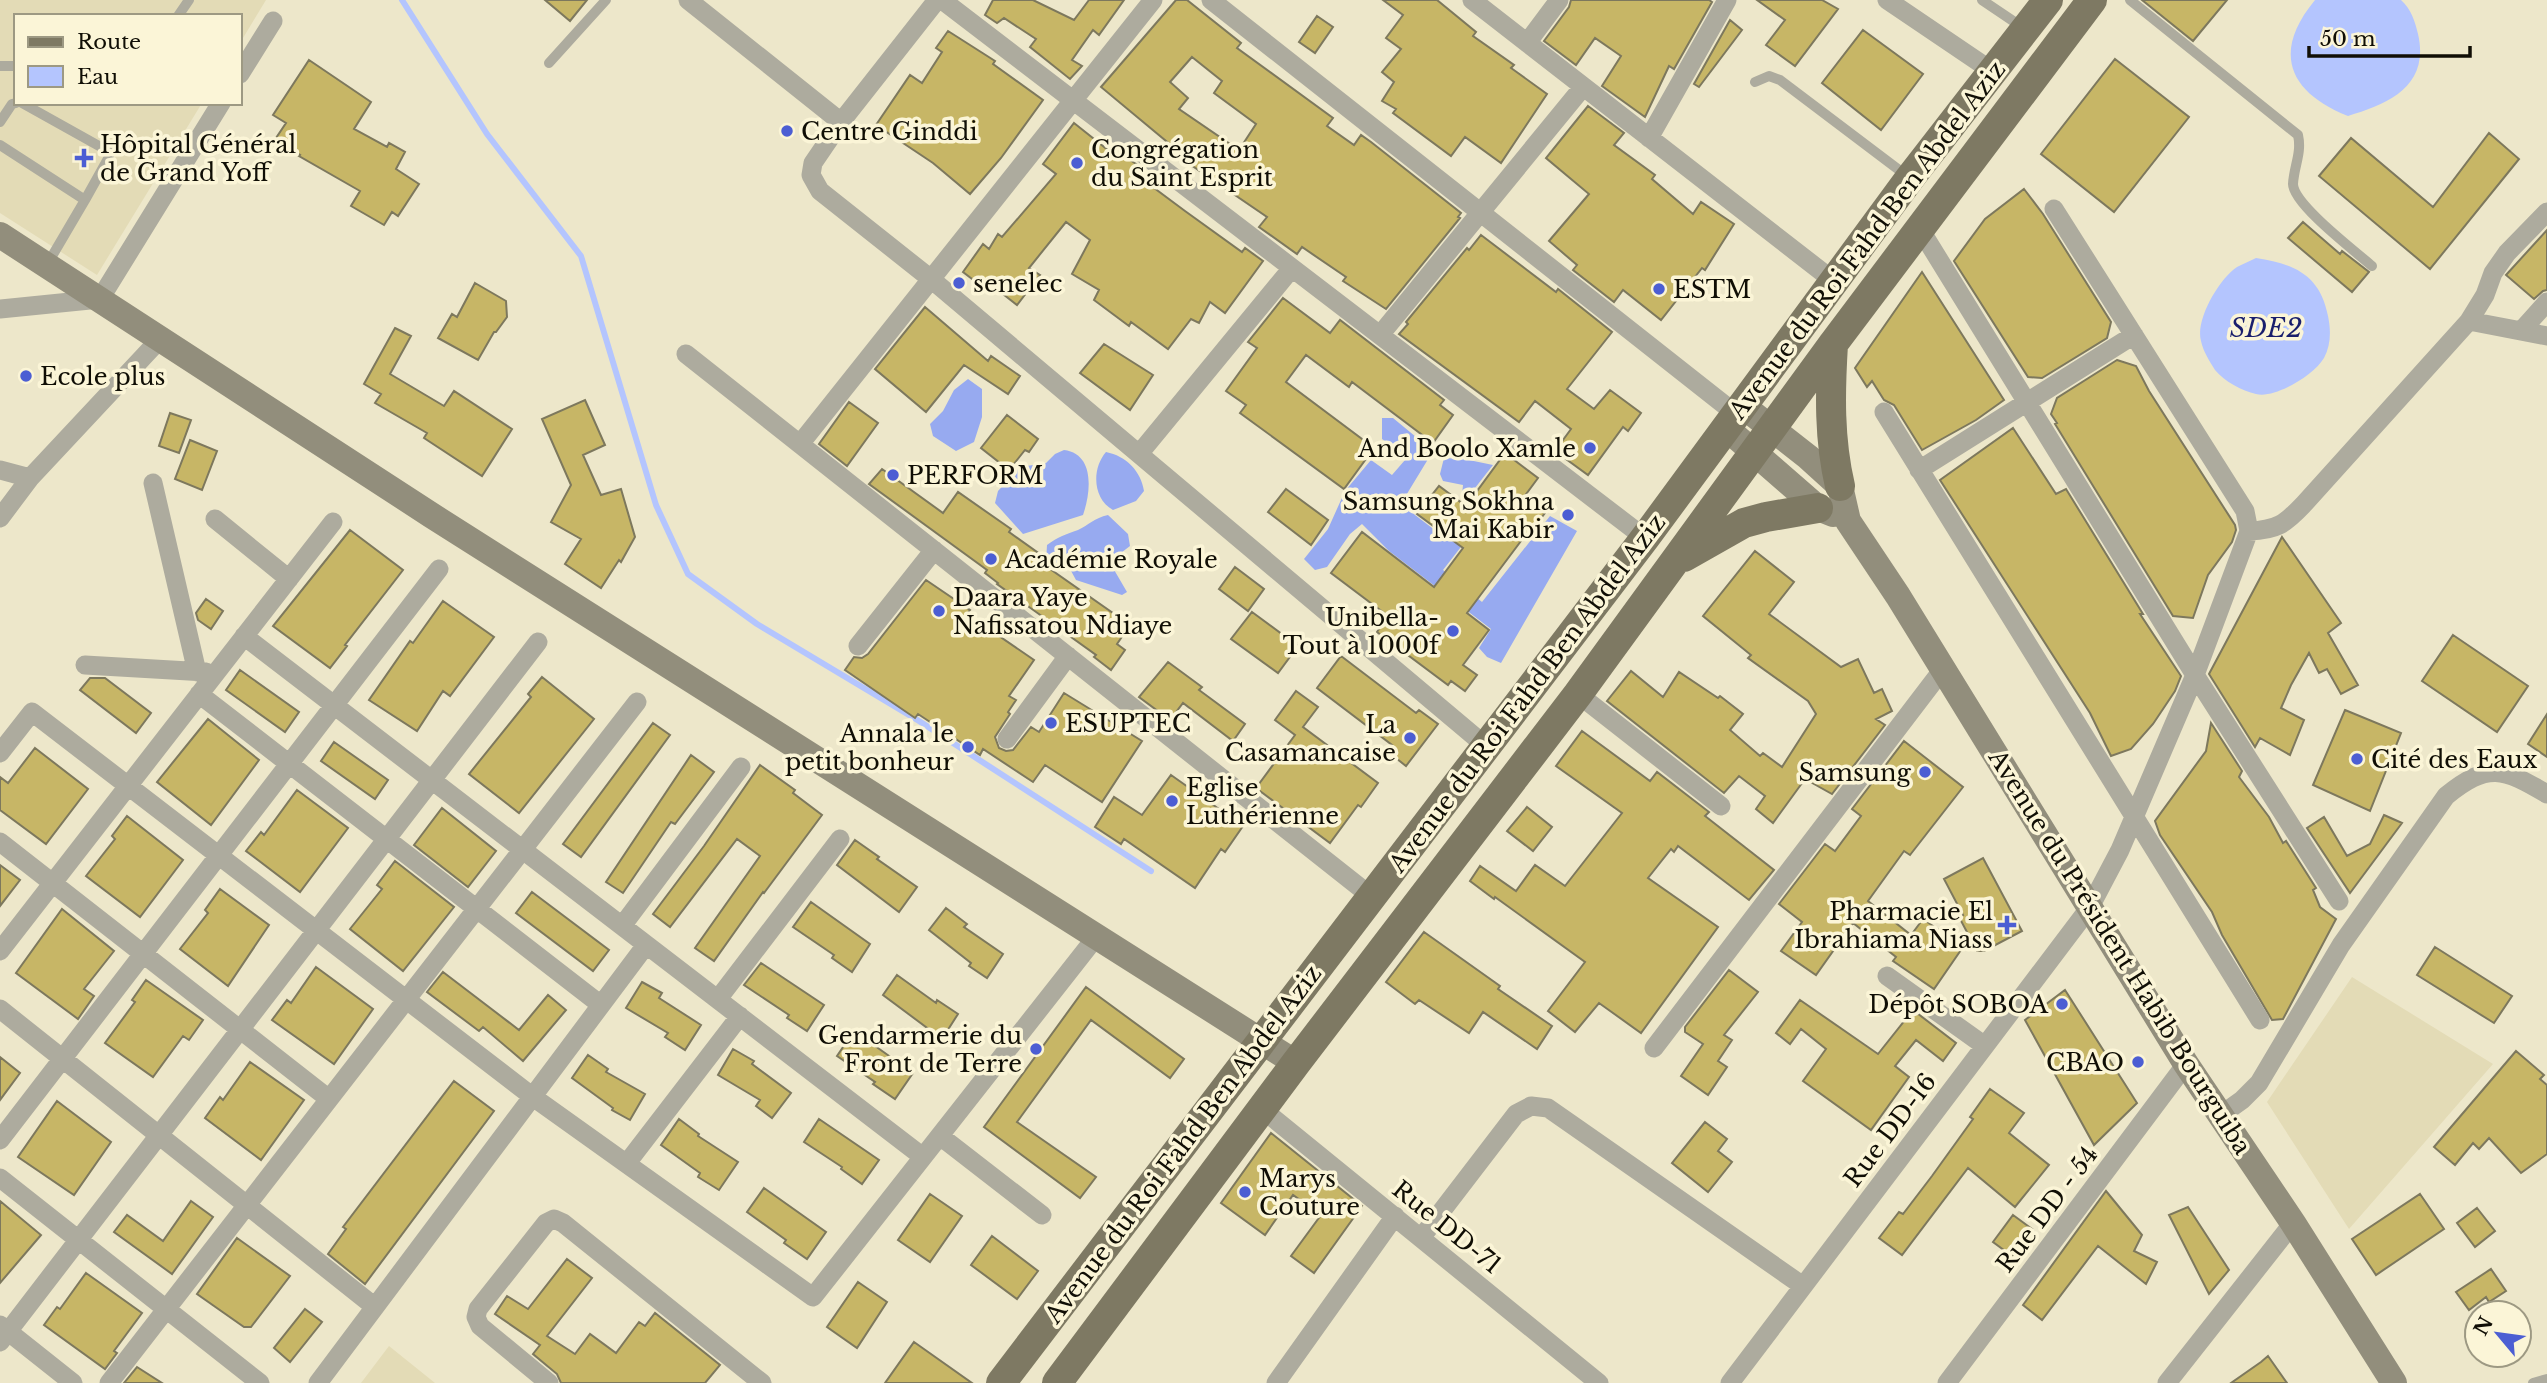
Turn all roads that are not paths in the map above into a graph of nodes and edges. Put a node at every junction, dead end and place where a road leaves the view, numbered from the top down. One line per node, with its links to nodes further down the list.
1 (606, 0): 17 (lane)
2 (689, 0): 27 (street)
3 (939, 0): 22 (street); 27 (street)
4 (1153, 0): 22 (street)
5 (1211, 0): 33 (street)
6 (1472, 0): 16 (street)
7 (1559, 0): 16 (street)
8 (1727, 0): 28 (street)
9 (2048, 0): 15 (main road, Avenue du Roi Fahd Ben Abdel Aziz)
10 (2092, 0): 35 (main road, Avenue du Roi Fahd Ben Abdel Aziz)
11 (2130, 0): 38 (lane)
12 (1889, 1): 19 (street)
13 (1985, 1): 15 (lane)
14 (273, 21): 18 (street)
15 (2025, 29): 19 (main road, Avenue du Roi Fahd Ben Abdel Aziz)
16 (1527, 43): 21 (street)
17 (549, 63)
18 (242, 71)
19 (1992, 71): 30 (main road, Avenue du Roi Fahd Ben Abdel Aziz)
20 (1755, 82): 30 (lane)
21 (1583, 87): 28 (street); 33 (street)
22 (1073, 100): 39 (street); 40 (street)
23 (14, 104): 26 (lane)
24 (26, 105): 31 (lane)
25 (220, 105): 42 (street)
26 (0, 122)
27 (841, 122): 40 (street)
28 (1649, 138): 41 (street)
29 (0, 145): 31 (lane)
30 (1910, 178): 41 (main road, Avenue du Roi Fahd Ben Abdel Aziz)
31 (85, 200): 37 (lane)
32 (2054, 209): 48 (street)
33 (1480, 212): 47 (street); 55 (street)
34 (2547, 212): 45 (street)
35 (1920, 229): 51 (main road, Avenue du Roi Fahd Ben Abdel Aziz); 53 (street)
36 (0, 235): 37 (street)
37 (47, 265): 42 (street)
38 (2372, 266)
39 (1292, 268): 47 (street); 58 (street)
40 (931, 279): 57 (street); 58 (street)
41 (1835, 282): 55 (main road, Avenue du Roi Fahd Ben Abdel Aziz)
42 (100, 299): 44 (street); 50 (street)
43 (2547, 302): 46 (street)
44 (0, 309)
45 (2469, 321): 46 (street); 69 (street)
46 (2521, 331): 49 (street)
47 (1380, 335): 70 (street)
48 (2134, 335): 53 (street); 69 (street)
49 (2547, 336)
50 (161, 338): 61 (street); 109 (street)
51 (1833, 344): 56 (main road, Avenue du Roi Fahd Ben Abdel Aziz); 63 (main road)
52 (686, 354): 57 (street)
53 (2025, 401): 60 (street); 82 (street)
54 (1884, 412): 60 (street)
55 (1735, 416): 56 (street); 70 (main road, Avenue du Roi Fahd Ben Abdel Aziz)
56 (1763, 440): 63 (street); 64 (street); 72 (main road, Avenue du Roi Fahd Ben Abdel Aziz)
57 (800, 444): 71 (street)
58 (1139, 454): 88 (street)
59 (0, 470): 61 (street)
60 (1919, 470): 96 (street)
61 (30, 478): 65 (street)
62 (153, 484): 81 (street)
63 (1840, 486): 67 (street)
64 (1818, 509): 67 (street); 72 (main road)
65 (0, 518)
66 (215, 520): 74 (street)
67 (1848, 521): 80 (street, Avenue du Président Habib Bourguiba)
68 (333, 522): 74 (street)
69 (2249, 531): 82 (street, Rue DD-16)
70 (1645, 538): 88 (main road, Avenue du Roi Fahd Ben Abdel Aziz)
71 (934, 550): 77 (street); 78 (street)
72 (1672, 564): 83 (main road, Avenue du Roi Fahd Ben Abdel Aziz)
73 (439, 569): 86 (street)
74 (289, 579): 75 (street)
75 (244, 636): 81 (street); 86 (street)
76 (538, 642): 92 (street)
77 (858, 646)
78 (1068, 656): 87 (street); 103 (street)
79 (85, 665): 81 (street)
80 (1943, 669): 105 (street, Avenue du Président Habib Bourguiba); 123 (street)
81 (206, 672): 84 (street)
82 (2195, 675): 96 (street, Rue DD-16); 104 (street)
83 (1578, 694): 95 (street); 125 (main road, Avenue du Roi Fahd Ben Abdel Aziz)
84 (199, 695): 90 (street); 93 (street)
85 (637, 702): 100 (street)
86 (334, 705): 90 (street); 92 (street)
87 (1007, 739)
88 (1487, 747): 103 (main road, Avenue du Roi Fahd Ben Abdel Aziz)
89 (0, 753): 93 (street)
90 (289, 764): 97 (street); 101 (street)
91 (741, 768): 107 (street)
92 (432, 780): 97 (street); 100 (street)
93 (129, 786): 101 (street); 102 (street)
94 (2547, 794): 130 (street)
95 (1721, 806)
96 (2134, 818): 105 (street, Rue DD-16); 119 (street)
97 (386, 839): 106 (street); 108 (street)
98 (841, 839): 115 (street)
99 (0, 842): 102 (street)
100 (523, 849): 106 (street); 107 (street)
101 (219, 855): 108 (street); 112 (street)
102 (52, 884): 111 (street); 112 (street)
103 (1372, 897): 121 (main road, Avenue du Roi Fahd Ben Abdel Aziz)
104 (2339, 901)
105 (2090, 907): 122 (street, Rue DD-16); 126 (street, Avenue du Président Habib Bourguiba)
106 (476, 909): 114 (street); 116 (street)
107 (622, 926): 110 (street)
108 (316, 930): 114 (street); 120 (street)
109 (1096, 937): 121 (street); 132 (street)
110 (646, 945): 115 (street); 116 (street)
111 (0, 951)
112 (143, 954): 120 (street); 124 (street)
113 (1887, 976): 122 (street)
114 (406, 999): 127 (street); 128 (street)
115 (718, 999): 118 (street)
116 (601, 1005): 127 (street)
117 (0, 1009): 124 (street)
118 (740, 1016): 134 (street); 135 (street)
119 (2260, 1020)
120 (240, 1030): 128 (street); 131 (street)
121 (1260, 1041): 125 (street); 155 (main road, Avenue du Roi Fahd Ben Abdel Aziz)
122 (1985, 1046): 143 (street, Rue DD-16)
123 (1654, 1048)
124 (63, 1059): 131 (street); 133 (street)
125 (1296, 1063): 129 (main road, Avenue du Roi Fahd Ben Abdel Aziz)
126 (2186, 1064): 130 (street, Avenue du Président Habib Bourguiba); 159 (street, Rue DD - 54)
127 (533, 1097): 135 (street); 144 (street)
128 (329, 1100): 137 (street)
129 (1262, 1109): 139 (street, Rue DD-71); 156 (main road, Avenue du Roi Fahd Ben Abdel Aziz)
130 (2221, 1115): 140 (street, Avenue du Président Habib Bourguiba)
131 (159, 1135): 137 (street); 142 (street)
132 (940, 1136): 134 (street); 138 (street)
133 (0, 1140)
134 (923, 1157): 135 (street)
135 (627, 1163)
136 (0, 1178): 142 (street)
137 (247, 1205): 144 (street); 145 (street)
138 (1042, 1215)
139 (1395, 1216): 141 (street, Rue DD-71); 147 (street)
140 (2293, 1223): 160 (street); 161 (street, Avenue du Président Habib Bourguiba)
141 (1421, 1238): 143 (street); 157 (street, Rue DD-71)
142 (79, 1240): 145 (street); 146 (street)
143 (1803, 1286): 158 (street, Rue DD-16)
144 (375, 1307): 152 (street)
145 (166, 1309): 150 (street); 151 (street)
146 (3, 1333): 149 (street)
147 (1284, 1380)
148 (2547, 1380): 162 (lane)
149 (73, 1383)
150 (109, 1383)
151 (260, 1383)
152 (318, 1383)
153 (549, 1383): 154 (street)
154 (762, 1383)
155 (1001, 1383)
156 (1057, 1383)
157 (1599, 1383)
158 (1730, 1383)
159 (1947, 1383)
160 (2167, 1383)
161 (2394, 1383)
162 (2533, 1383)

